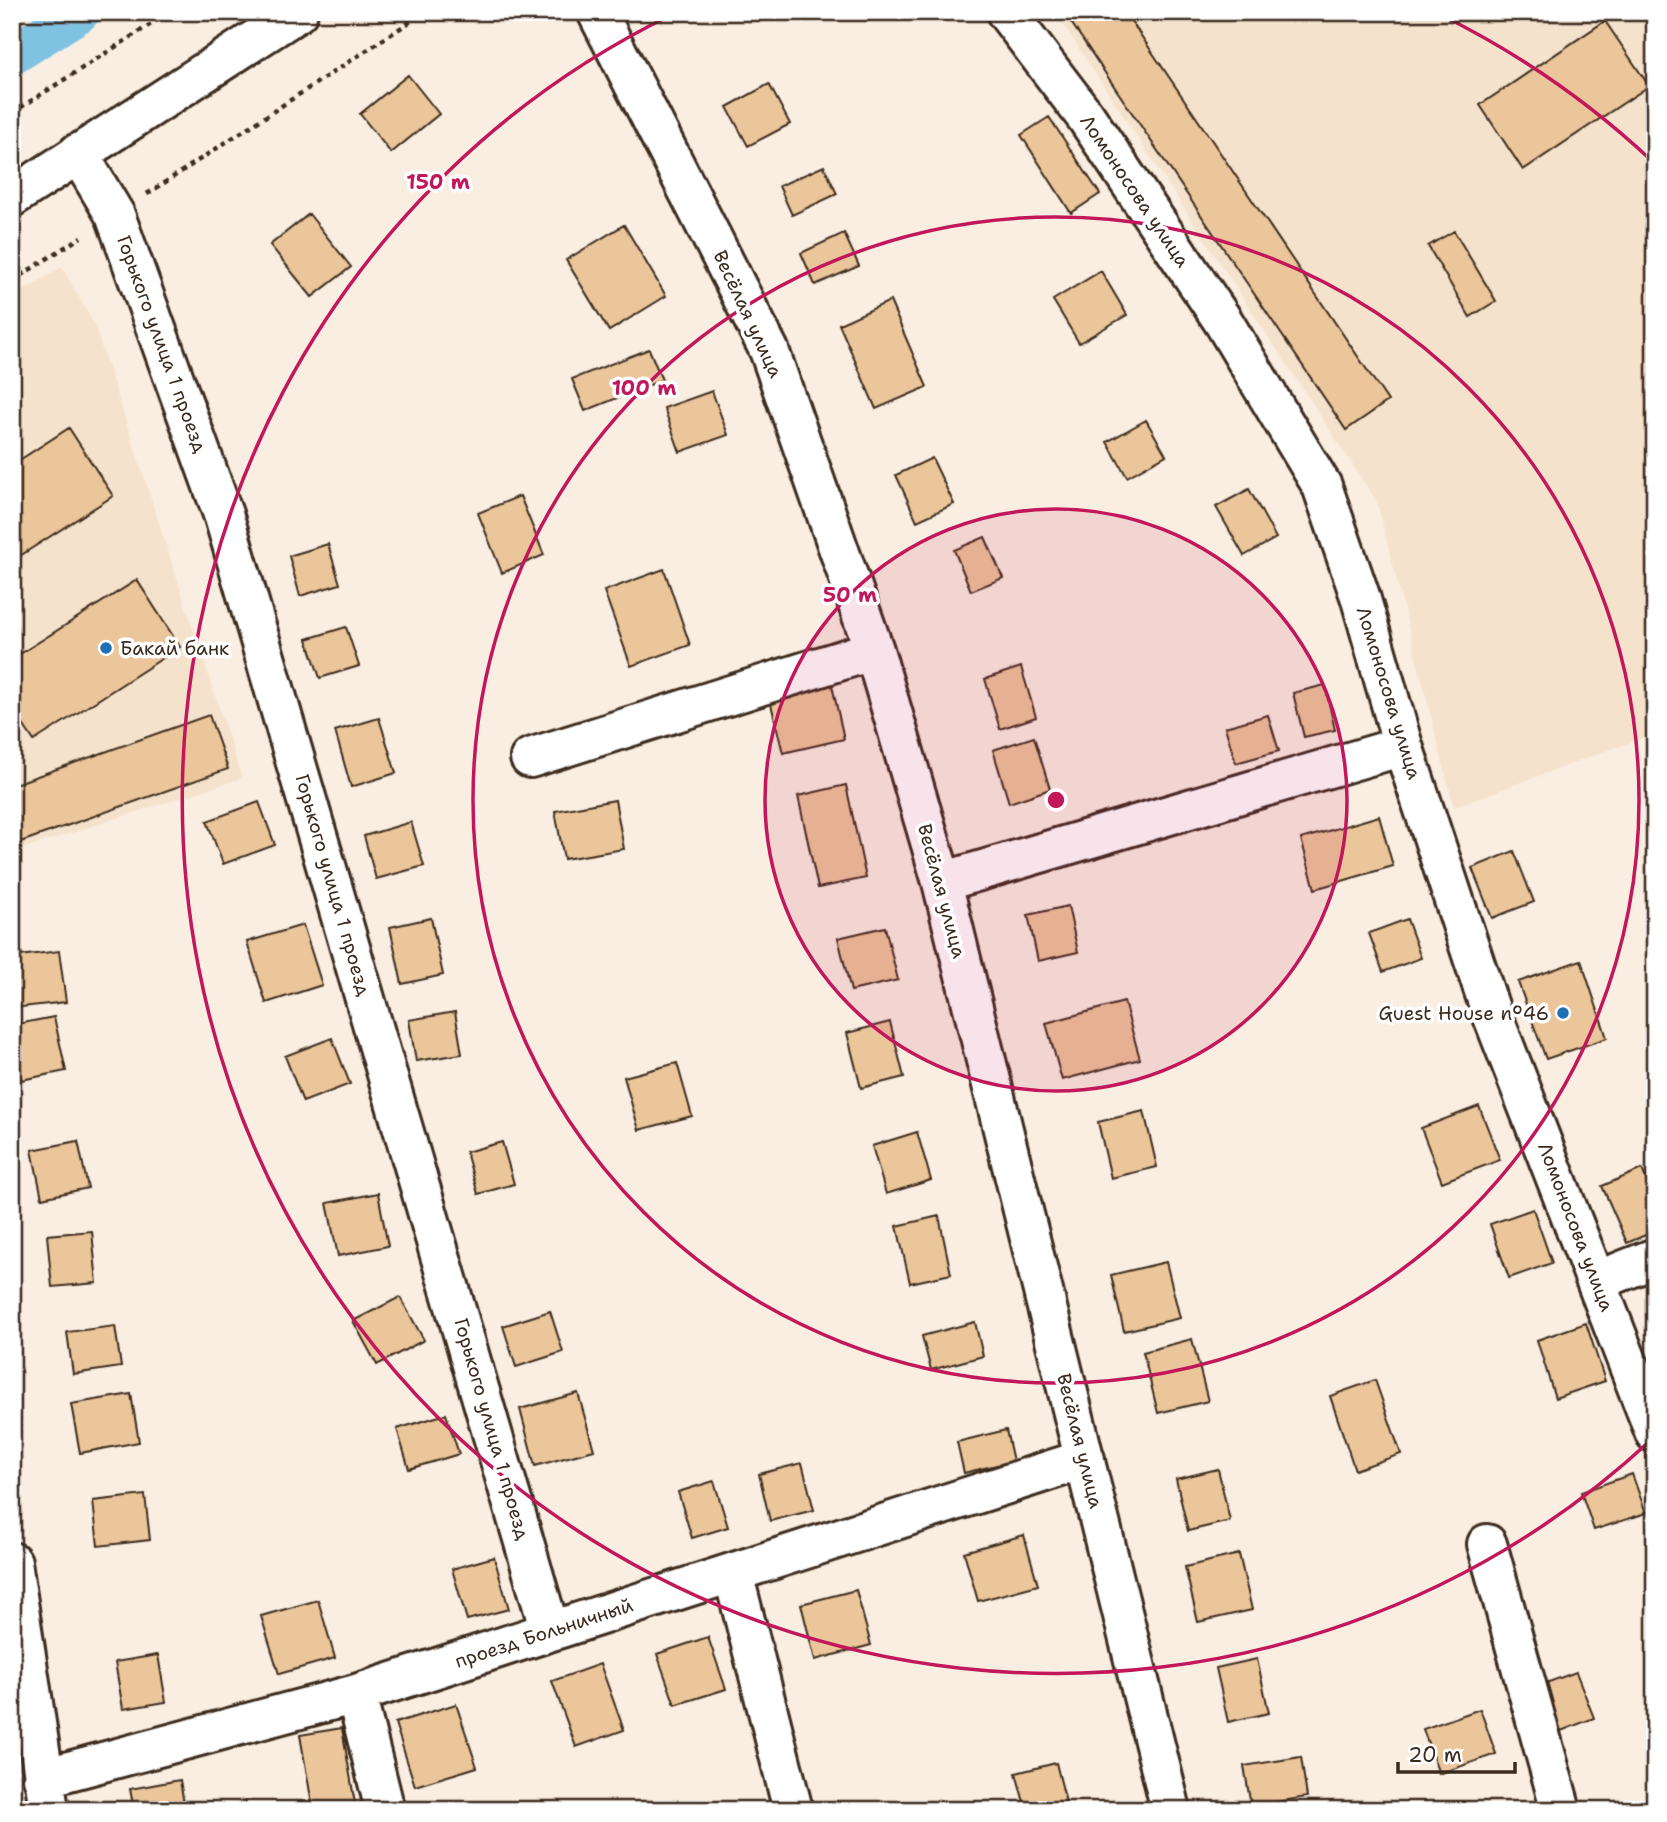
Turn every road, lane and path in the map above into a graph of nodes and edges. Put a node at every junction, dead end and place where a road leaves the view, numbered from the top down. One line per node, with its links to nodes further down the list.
1 (170, 12): 6 (path)
2 (298, 12): 7 (street)
3 (425, 12): 9 (path)
4 (597, 12): 11 (street, Весёлая улица)
5 (1006, 12): 12 (street, Ломоносова улица)
6 (12, 113)
7 (78, 153): 8 (street); 9 (street, Горького улица 1 проезд)
8 (12, 197)
9 (116, 215): 10 (path); 22 (street, Горького улица 1 проезд)
10 (12, 281)
11 (874, 650): 13 (street); 14 (street, Весёлая улица)
12 (1403, 746): 14 (street); 16 (street, Ломоносова улица)
13 (530, 758)
14 (942, 882): 18 (street, Весёлая улица)
15 (1655, 1258): 16 (street)
16 (1597, 1281): 17 (street, Ломоносова улица)
17 (1655, 1433)
18 (1084, 1459): 21 (street, проезд Больничный); 27 (street, Весёлая улица)
19 (1487, 1544): 28 (street)
20 (12, 1562): 24 (street)
21 (733, 1573): 22 (street, проезд Больничный); 26 (street)
22 (550, 1630): 23 (street, проезд Больничный)
23 (356, 1694): 24 (street, проезд Больничный); 25 (street)
24 (46, 1794)
25 (386, 1810)
26 (793, 1810)
27 (1171, 1810)
28 (1561, 1810)

